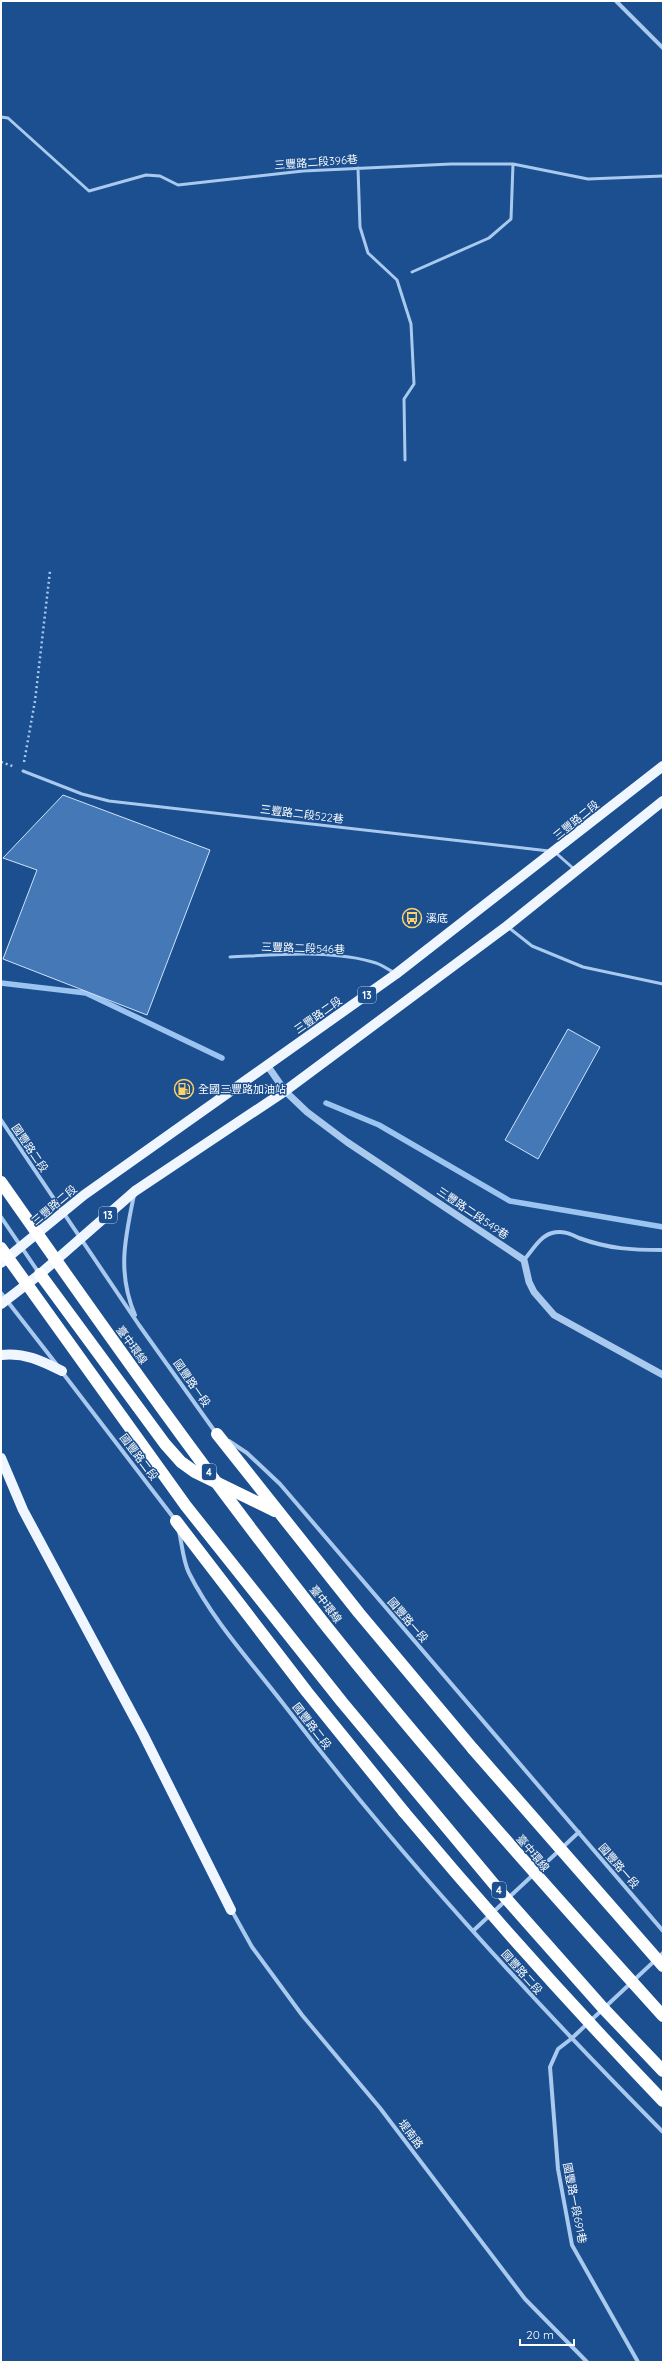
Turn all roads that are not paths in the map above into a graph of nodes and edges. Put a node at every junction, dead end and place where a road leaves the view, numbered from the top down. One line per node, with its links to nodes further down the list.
1 (616, 1): 2 (street)
2 (663, 48)
3 (1, 117): 5 (lane, 三豐路二段396巷)
4 (513, 164): 5 (lane, 三豐路二段396巷); 6 (lane, 三豐路二段396巷); 7 (lane)
5 (358, 168): 8 (lane)
6 (663, 176)
7 (412, 272)
8 (405, 460)
9 (663, 766): 12 (main road, 三豐路二段 / 13)
10 (23, 771): 12 (lane, 三豐路二段522巷)
11 (663, 802): 13 (main road, 13)
12 (555, 852): 13 (lane); 16 (main road, 三豐路二段 / 13)
13 (577, 871): 14 (main road, 13)
14 (506, 926): 17 (lane); 19 (main road, 13)
15 (230, 957): 16 (lane, 三豐路二段546巷)
16 (396, 974): 18 (main road, 三豐路二段 / 13)
17 (663, 984)
18 (267, 1065): 19 (street, 三豐路二段549巷); 23 (main road, 三豐路二段 / 13)
19 (285, 1091): 22 (main road, 13); 29 (street, 三豐路二段549巷)
20 (1, 1120): 23 (street, 國豐路二段)
21 (1, 1182): 47 (highway, 臺中環線 / 4, bridge)
22 (135, 1191): 25 (main road, 13); 33 (street)
23 (63, 1214): 25 (street, 國豐路二段); 26 (main road, 三豐路二段 / 13)
24 (1, 1217): 26 (street)
25 (80, 1238): 31 (main road, 13); 33 (street, 國豐路二段)
26 (21, 1247): 30 (main road, 三豐路二段 / 13); 31 (street)
27 (1, 1248): 49 (highway, 4, bridge)
28 (663, 1250): 29 (street)
29 (524, 1260): 36 (street)
30 (1, 1263)
31 (40, 1274): 32 (main road, 13); 39 (highway)
32 (3, 1299): 35 (street, 國豐路二段)
33 (139, 1325): 37 (street, 國豐路一段)
34 (1, 1355): 35 (main road)
35 (62, 1371): 40 (street, 國豐路二段)
36 (663, 1375)
37 (217, 1434): 39 (highway); 41 (street, 國豐路一段)
38 (1, 1458): 42 (main road)
39 (277, 1512): 46 (highway, bridge)
40 (176, 1521): 43 (street, 國豐路二段); 50 (highway, bridge)
41 (579, 1832): 43 (street); 44 (street, 國豐路一段)
42 (231, 1910): 52 (street, 堤南路)
43 (473, 1931): 48 (street, 國豐路二段)
44 (663, 1931)
45 (663, 1953): 48 (street, 國豐路一段691巷)
46 (663, 1966)
47 (663, 2016)
48 (571, 2040): 51 (street, 國豐路二段); 53 (street, 國豐路一段691巷)
49 (663, 2071)
50 (663, 2101)
51 (663, 2132)
52 (587, 2362)
53 (638, 2362)

